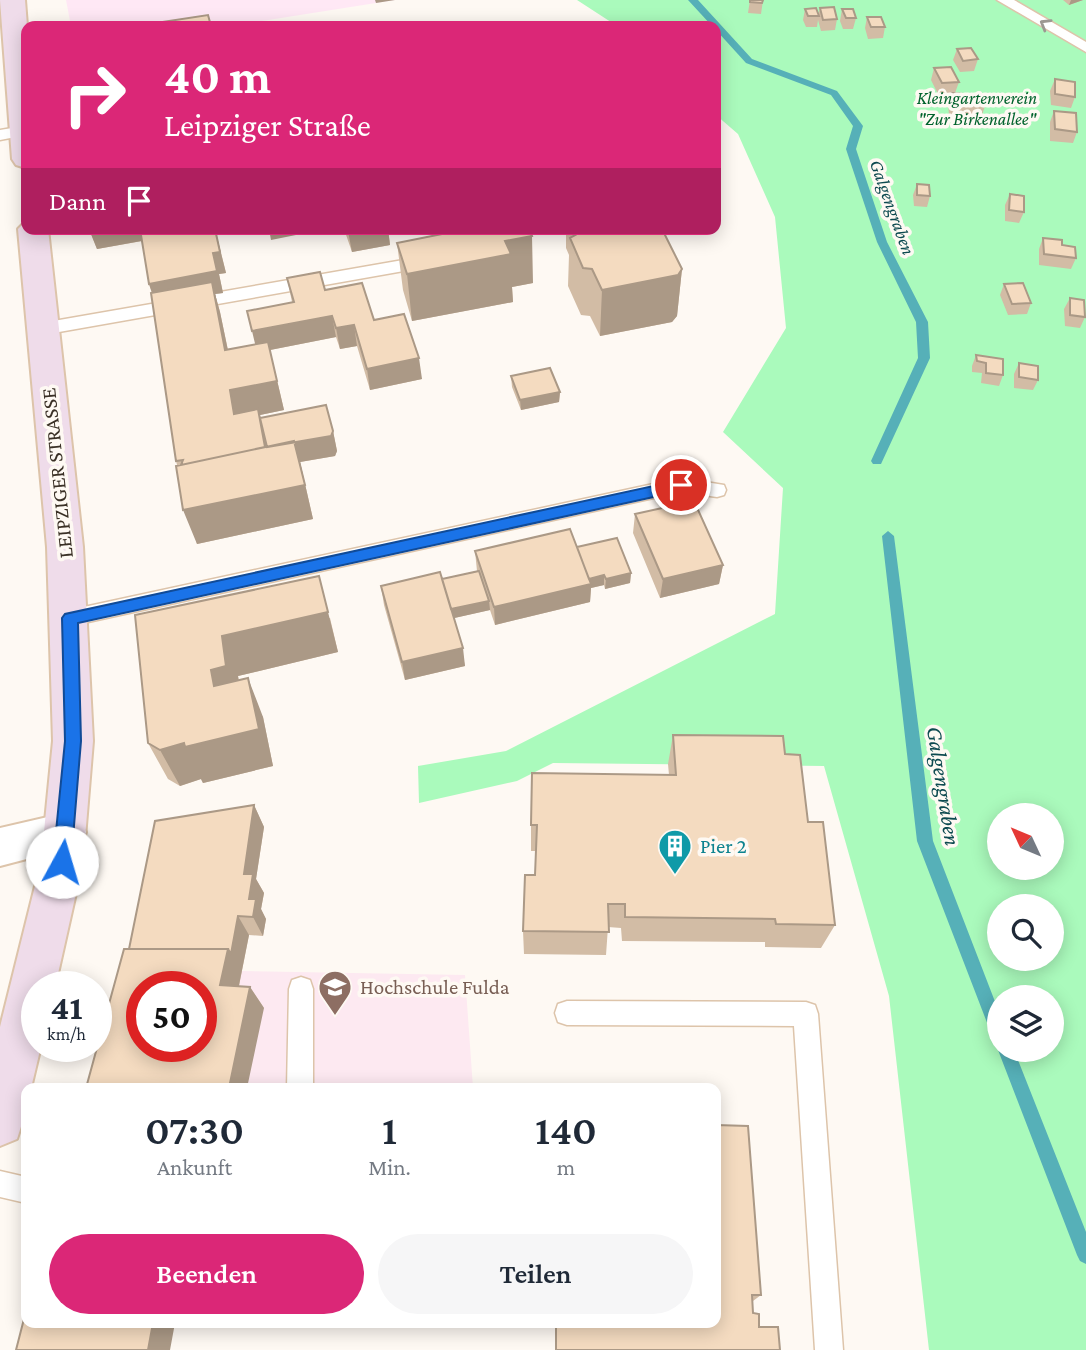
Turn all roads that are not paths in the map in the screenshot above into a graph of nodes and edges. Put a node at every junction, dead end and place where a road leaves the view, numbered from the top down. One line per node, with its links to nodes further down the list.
1 (12, 0): 4 (main road)
2 (1004, 0): 3 (lane, one-way to 2)
3 (1086, 48)
4 (18, 122)
5 (34, 235): 7 (main road, LEIPZIGER STRASSE)
6 (438, 260): 7 (lane)
7 (43, 329): 9 (main road, LEIPZIGER STRASSE)
8 (718, 490): 9 (lane)
9 (70, 618): 10 (main road, LEIPZIGER STRASSE)
10 (65, 832): 11 (street); 15 (main road, LEIPZIGER STRASSE)
11 (0, 847)
12 (301, 989): 14 (lane)
13 (567, 1013): 18 (lane)
14 (300, 1083)
15 (0, 1122)
16 (0, 1184): 17 (lane)
17 (21, 1189)
18 (829, 1350)

